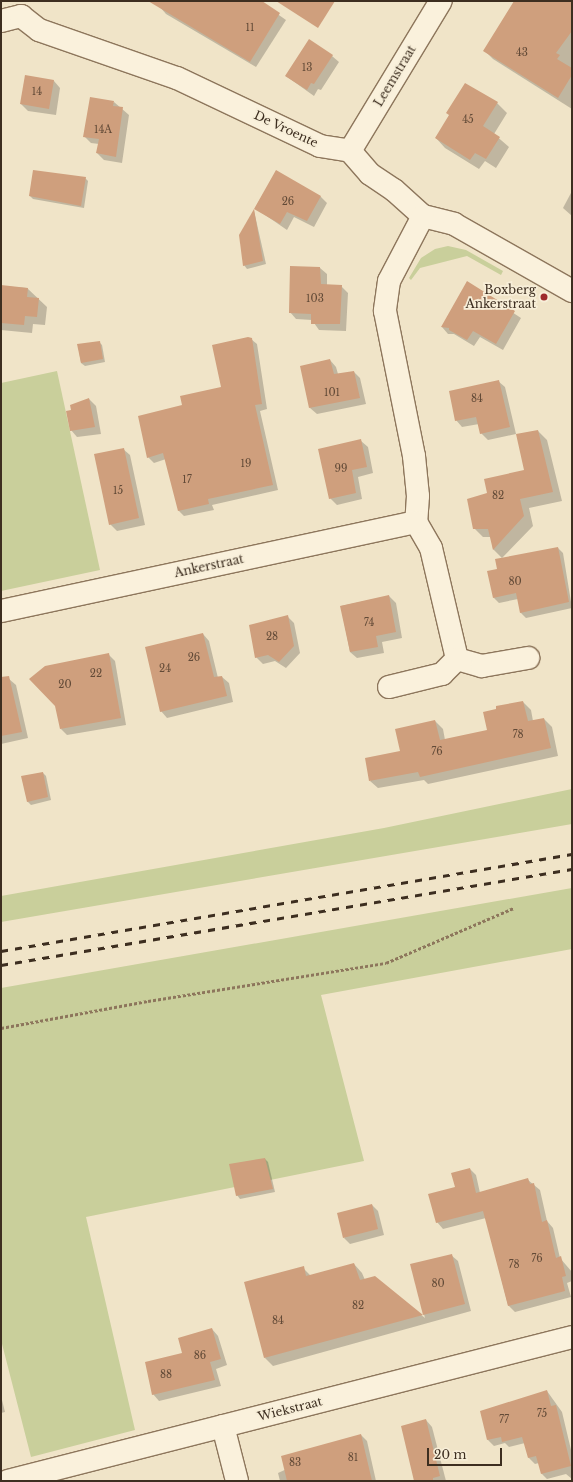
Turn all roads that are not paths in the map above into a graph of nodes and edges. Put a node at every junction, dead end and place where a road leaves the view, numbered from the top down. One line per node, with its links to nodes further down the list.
1 (441, 1): 3 (street, Leemstraat)
2 (17, 13): 3 (street, De Vroente)
3 (350, 151): 4 (street)
4 (423, 216): 5 (street); 6 (street)
5 (572, 291)
6 (416, 522): 7 (street, Ankerstraat); 9 (street)
7 (1, 612)
8 (528, 658): 9 (street)
9 (457, 659): 10 (street)
10 (389, 687)
11 (572, 1336): 12 (street, Wiekstraat)
12 (223, 1426): 13 (street, Wiekstraat); 14 (street)
13 (8, 1481)
14 (237, 1481)

